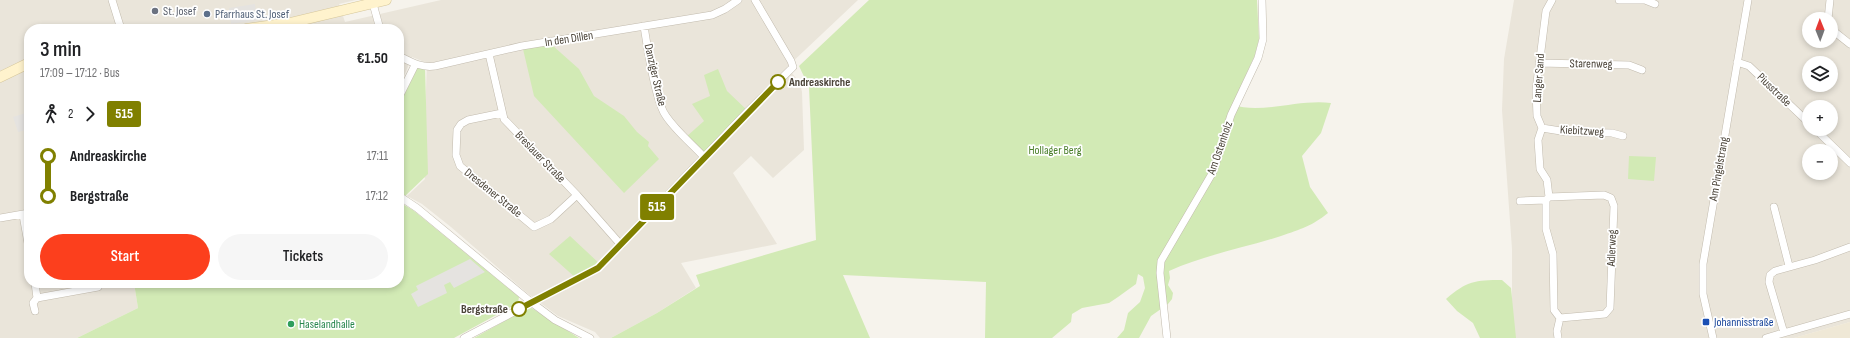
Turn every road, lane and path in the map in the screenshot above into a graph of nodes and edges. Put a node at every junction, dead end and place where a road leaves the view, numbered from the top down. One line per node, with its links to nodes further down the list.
1 (112, 0): 13 (street)
2 (386, 0): 10 (main road)
3 (738, 0): 16 (street, In den Dillen)
4 (755, 0): 33 (street)
5 (1262, 0): 55 (street, Am Ostenholz)
6 (1552, 0): 22 (street, Langer Sand)
7 (1619, 0): 11 (street)
8 (1748, 0): 21 (street, Am Pingelstrang)
9 (1830, 0): 12 (street)
10 (372, 2): 14 (main road); 15 (street)
11 (1655, 4)
12 (1829, 12)
13 (119, 24)
14 (283, 24)
15 (379, 24)
16 (644, 26): 19 (street, In den Dillen); 33 (street, Danziger Straße)
17 (1838, 35): 18 (street)
18 (1850, 44)
19 (489, 54): 23 (street, In den Dillen); 28 (street, Breslauer Straße)
20 (404, 58): 23 (street, In den Dillen)
21 (1737, 62): 29 (street, Piusstraße); 57 (street, Am Pingelstrang)
22 (1539, 63): 25 (street, Starenweg); 30 (street, Langer Sand)
23 (415, 64): 27 (street)
24 (24, 66): 26 (main road)
25 (1642, 70)
26 (0, 78)
27 (404, 87)
28 (502, 113): 35 (street, Breslauer Straße); 35 (street, Dresdener Straße)
29 (1802, 117)
30 (1542, 128): 31 (street, Kiebitzweg); 36 (street, Langer Sand)
31 (1623, 136)
32 (1822, 136): 34 (street)
33 (704, 157): 42 (street)
34 (1850, 163)
35 (577, 196): 42 (street, Breslauer Straße)
36 (1548, 198): 38 (street); 51 (street, Langer Sand); 51 (street, Adlerweg)
37 (404, 199): 48 (street)
38 (1520, 201)
39 (1774, 207): 44 (street)
40 (24, 214): 41 (street)
41 (0, 218)
42 (621, 245): 48 (street)
43 (1850, 247): 44 (street)
44 (1789, 266): 52 (street)
45 (35, 288): 47 (street)
46 (92, 288): 47 (street)
47 (37, 298): 49 (street)
48 (531, 302): 53 (street); 54 (street)
49 (35, 311)
50 (1850, 314): 52 (street)
51 (1560, 318): 56 (street, Langer Sand)
52 (1784, 333): 58 (street)
53 (464, 338)
54 (590, 338)
55 (1167, 338)
56 (1558, 338)
57 (1713, 338)
58 (1766, 338)

